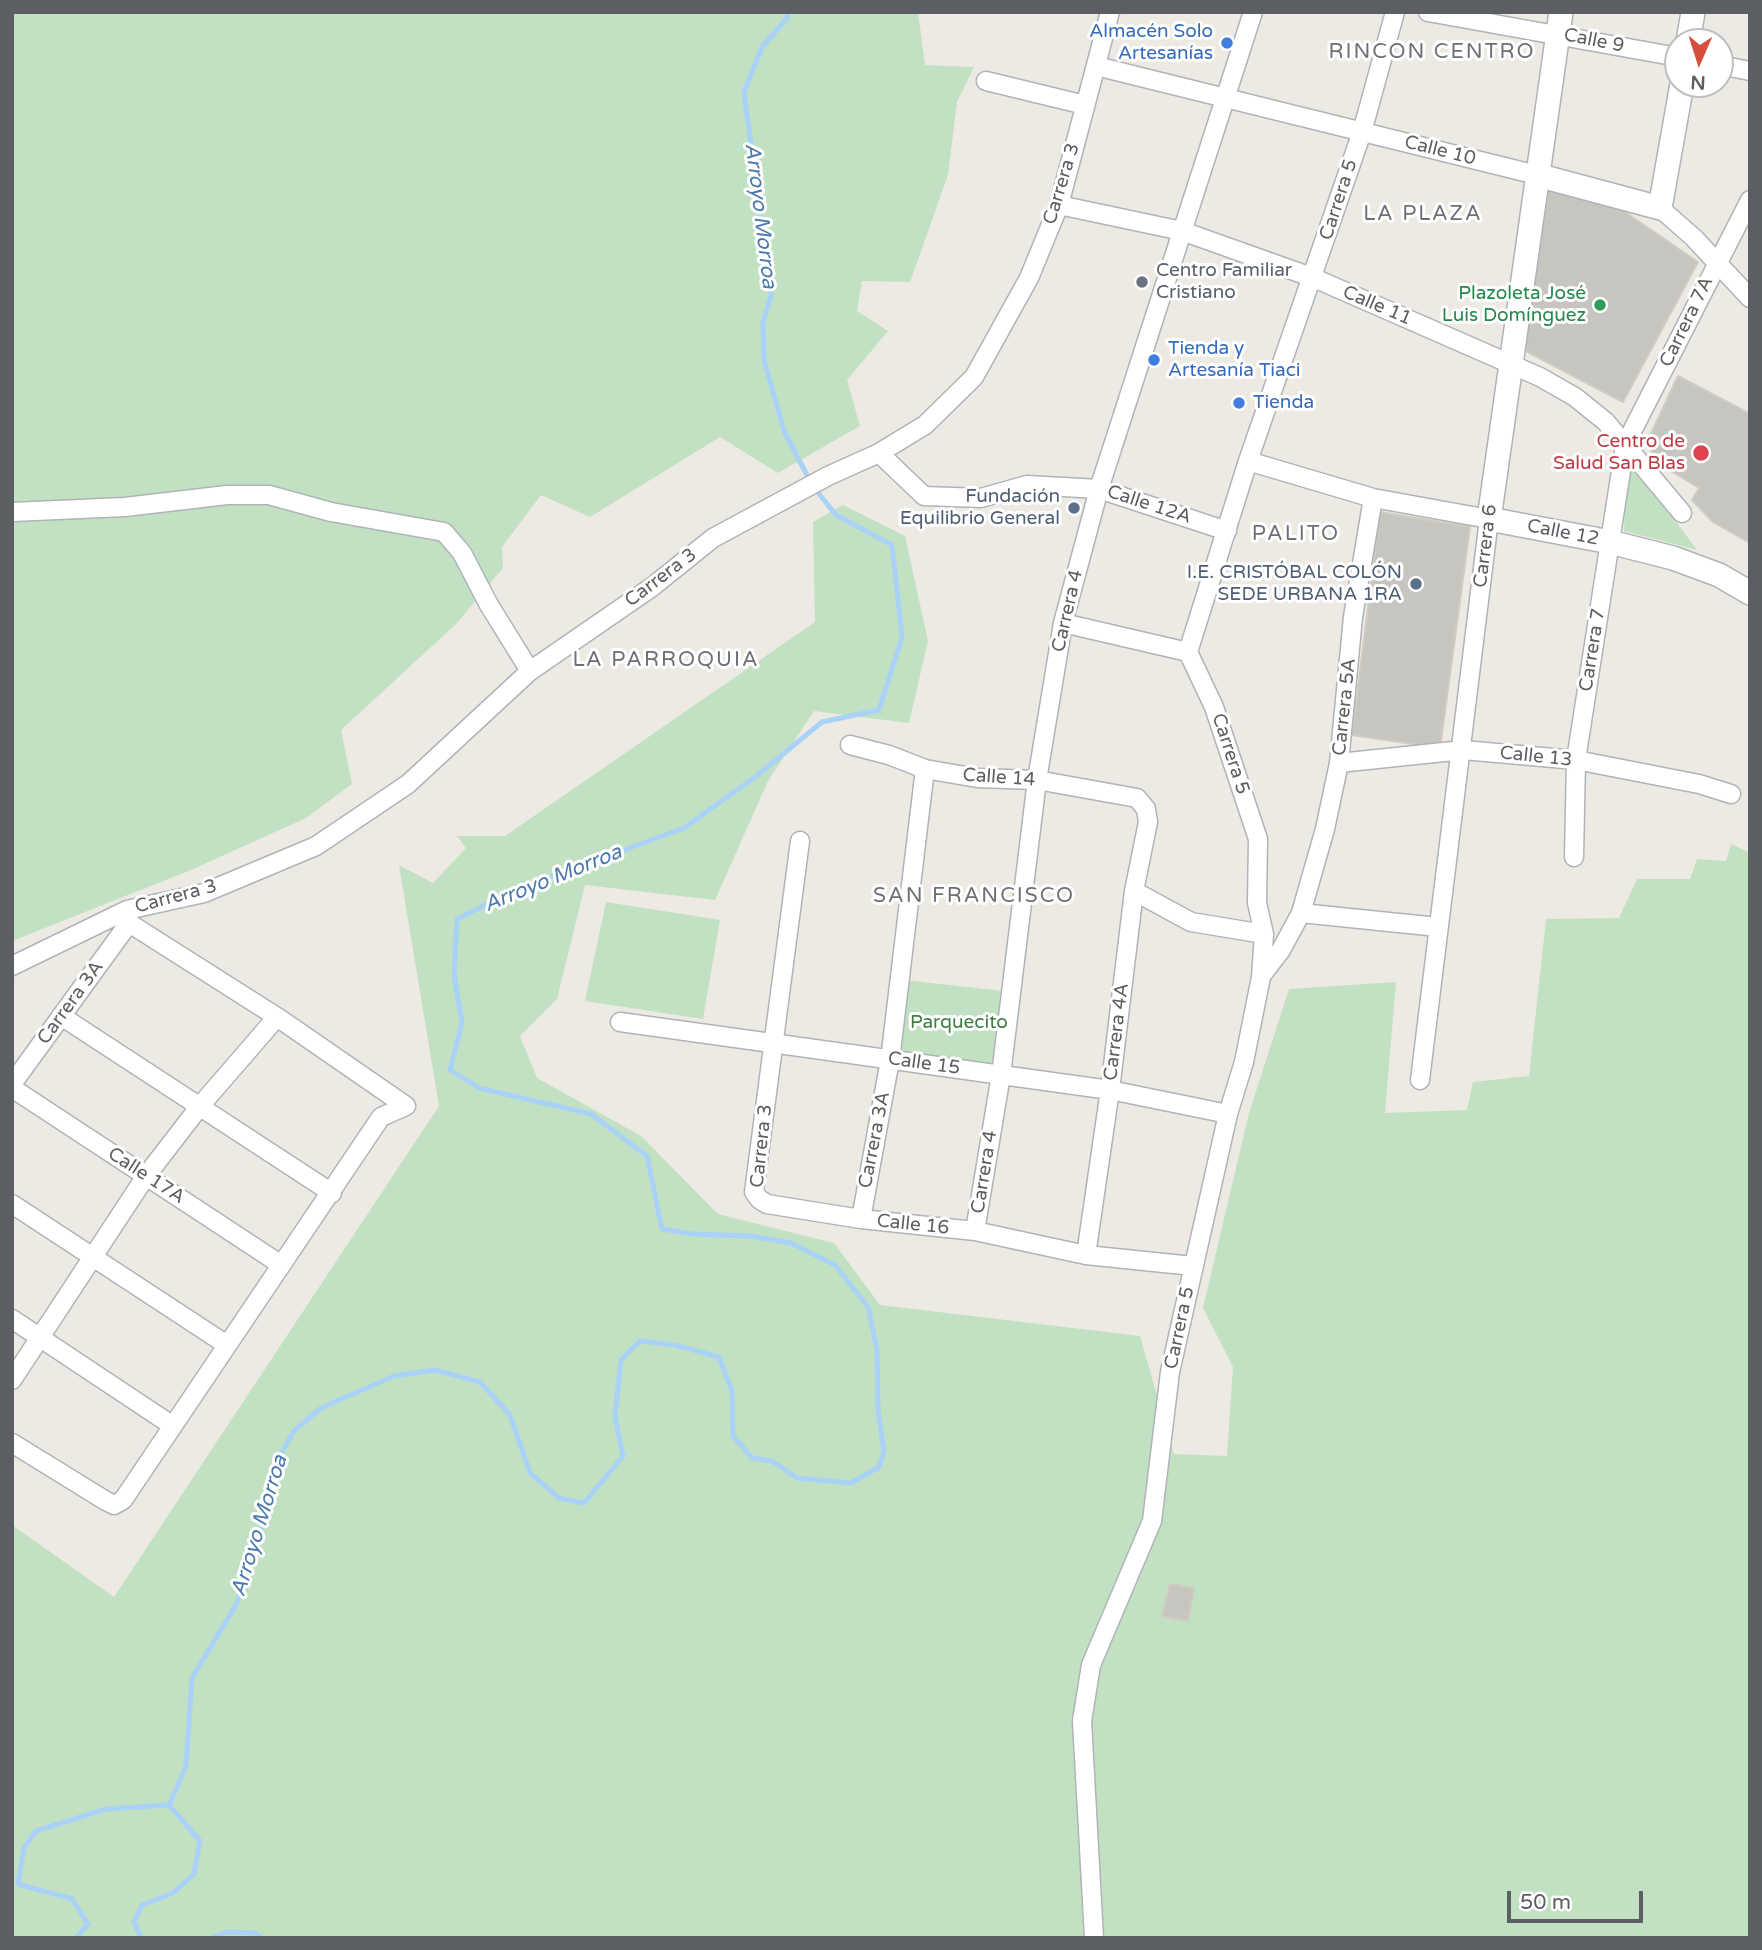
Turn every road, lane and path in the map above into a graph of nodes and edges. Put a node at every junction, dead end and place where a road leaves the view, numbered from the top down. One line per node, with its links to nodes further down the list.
1 (1110, 12): 7 (street, Carrera 3)
2 (1253, 12): 9 (street, Carrera 4)
3 (1395, 12): 12 (street, Carrera 5)
4 (1428, 12): 5 (street, Calle 9)
5 (1559, 23): 6 (street, Calle 9); 13 (street, Carrera 6)
6 (1664, 53)
7 (1096, 66): 9 (street, Calle 10); 11 (street, Carrera 3)
8 (986, 81): 11 (street)
9 (1226, 98): 12 (street, Calle 10); 17 (street, Carrera 4)
10 (1680, 98): 16 (street)
11 (1085, 105): 15 (street, Carrera 3)
12 (1362, 132): 13 (street, Calle 10); 19 (street, Carrera 5)
13 (1537, 175): 16 (street, Calle 10); 21 (street, Carrera 6)
14 (1750, 200): 18 (street, Carrera 7A)
15 (1059, 205): 17 (street, Calle 11); 23 (street, Carrera 3)
16 (1660, 208): 18 (street, Calle 10)
17 (1182, 231): 19 (street, Calle 11); 25 (street, Carrera 4)
18 (1716, 262): 20 (street, Calle 10); 22 (street, Carrera 7A)
19 (1314, 278): 21 (street, Calle 11); 24 (street, Carrera 5)
20 (1750, 298)
21 (1510, 362): 22 (street, Calle 11); 29 (street, Carrera 6)
22 (1625, 445): 28 (street, Calle 11); 31 (street, Carrera 7)
23 (879, 453): 25 (street, Calle 12A); 35 (street, Carrera 3)
24 (1248, 461): 26 (street, Calle 12); 30 (street, Carrera 5)
25 (1099, 489): 30 (street, Calle 12A); 33 (street, Carrera 4)
26 (1373, 498): 29 (street, Calle 12); 39 (street, Carrera 5A)
27 (12, 512): 35 (street)
28 (1682, 513)
29 (1489, 519): 31 (street, Calle 12); 37 (street, Carrera 6)
30 (1227, 531): 34 (street, Carrera 5)
31 (1610, 542): 32 (street, Calle 12); 38 (street, Carrera 7)
32 (1749, 591)
33 (1063, 623): 34 (street); 41 (street, Carrera 4)
34 (1188, 652): 50 (street, Carrera 5)
35 (530, 671): 48 (street, Carrera 3)
36 (850, 745): 40 (street, Calle 14)
37 (1463, 750): 38 (street, Calle 13); 39 (street, Calle 13); 49 (street, Carrera 6)
38 (1576, 760): 42 (street, Calle 13); 45 (street, Carrera 7)
39 (1339, 763): 47 (street, Carrera 5A)
40 (925, 769): 41 (street, Calle 14); 57 (street, Carrera 3A)
41 (1037, 780): 43 (street, Calle 14); 58 (street, Carrera 4)
42 (1731, 794)
43 (1146, 809): 46 (street, Carrera 4A)
44 (800, 841): 56 (street, Carrera 3)
45 (1574, 857)
46 (1133, 891): 50 (street); 61 (street, Carrera 4A)
47 (1301, 914): 49 (street); 52 (street, Carrera 5A)
48 (128, 916): 51 (street, Carrera 3); 53 (street, Carrera 3A); 54 (street)
49 (1438, 927): 59 (street, Carrera 6)
50 (1264, 934): 52 (street, Carrera 5)
51 (12, 966)
52 (1261, 977): 63 (street, Carrera 5)
53 (61, 1016): 60 (street, Carrera 3A); 62 (street)
54 (277, 1017): 62 (street); 65 (street)
55 (620, 1022): 56 (street, Calle 15)
56 (775, 1043): 57 (street, Calle 15); 66 (street, Carrera 3)
57 (890, 1060): 58 (street, Calle 15); 68 (street, Carrera 3A)
58 (1001, 1075): 61 (street, Calle 15); 69 (street, Carrera 4)
59 (1420, 1080)
60 (12, 1086): 64 (street, Calle 17A)
61 (1110, 1090): 63 (street, Calle 15); 70 (street, Carrera 4A)
62 (200, 1106): 64 (street); 65 (street)
63 (1228, 1114): 73 (street, Carrera 5)
64 (146, 1176): 71 (street); 72 (street, Calle 17A)
65 (332, 1193): 72 (street)
66 (759, 1199): 68 (street, Calle 16)
67 (12, 1204): 71 (street)
68 (861, 1219): 69 (street, Calle 16)
69 (975, 1231): 70 (street, Calle 16)
70 (1086, 1255): 73 (street, Calle 16)
71 (94, 1258): 75 (street); 76 (street)
72 (280, 1264): 76 (street)
73 (1193, 1266): 80 (street, Carrera 5)
74 (12, 1319): 75 (street)
75 (41, 1339): 77 (street); 78 (street)
76 (227, 1345): 78 (street)
77 (12, 1380)
78 (173, 1426): 79 (street)
79 (12, 1443)
80 (1094, 1938)

